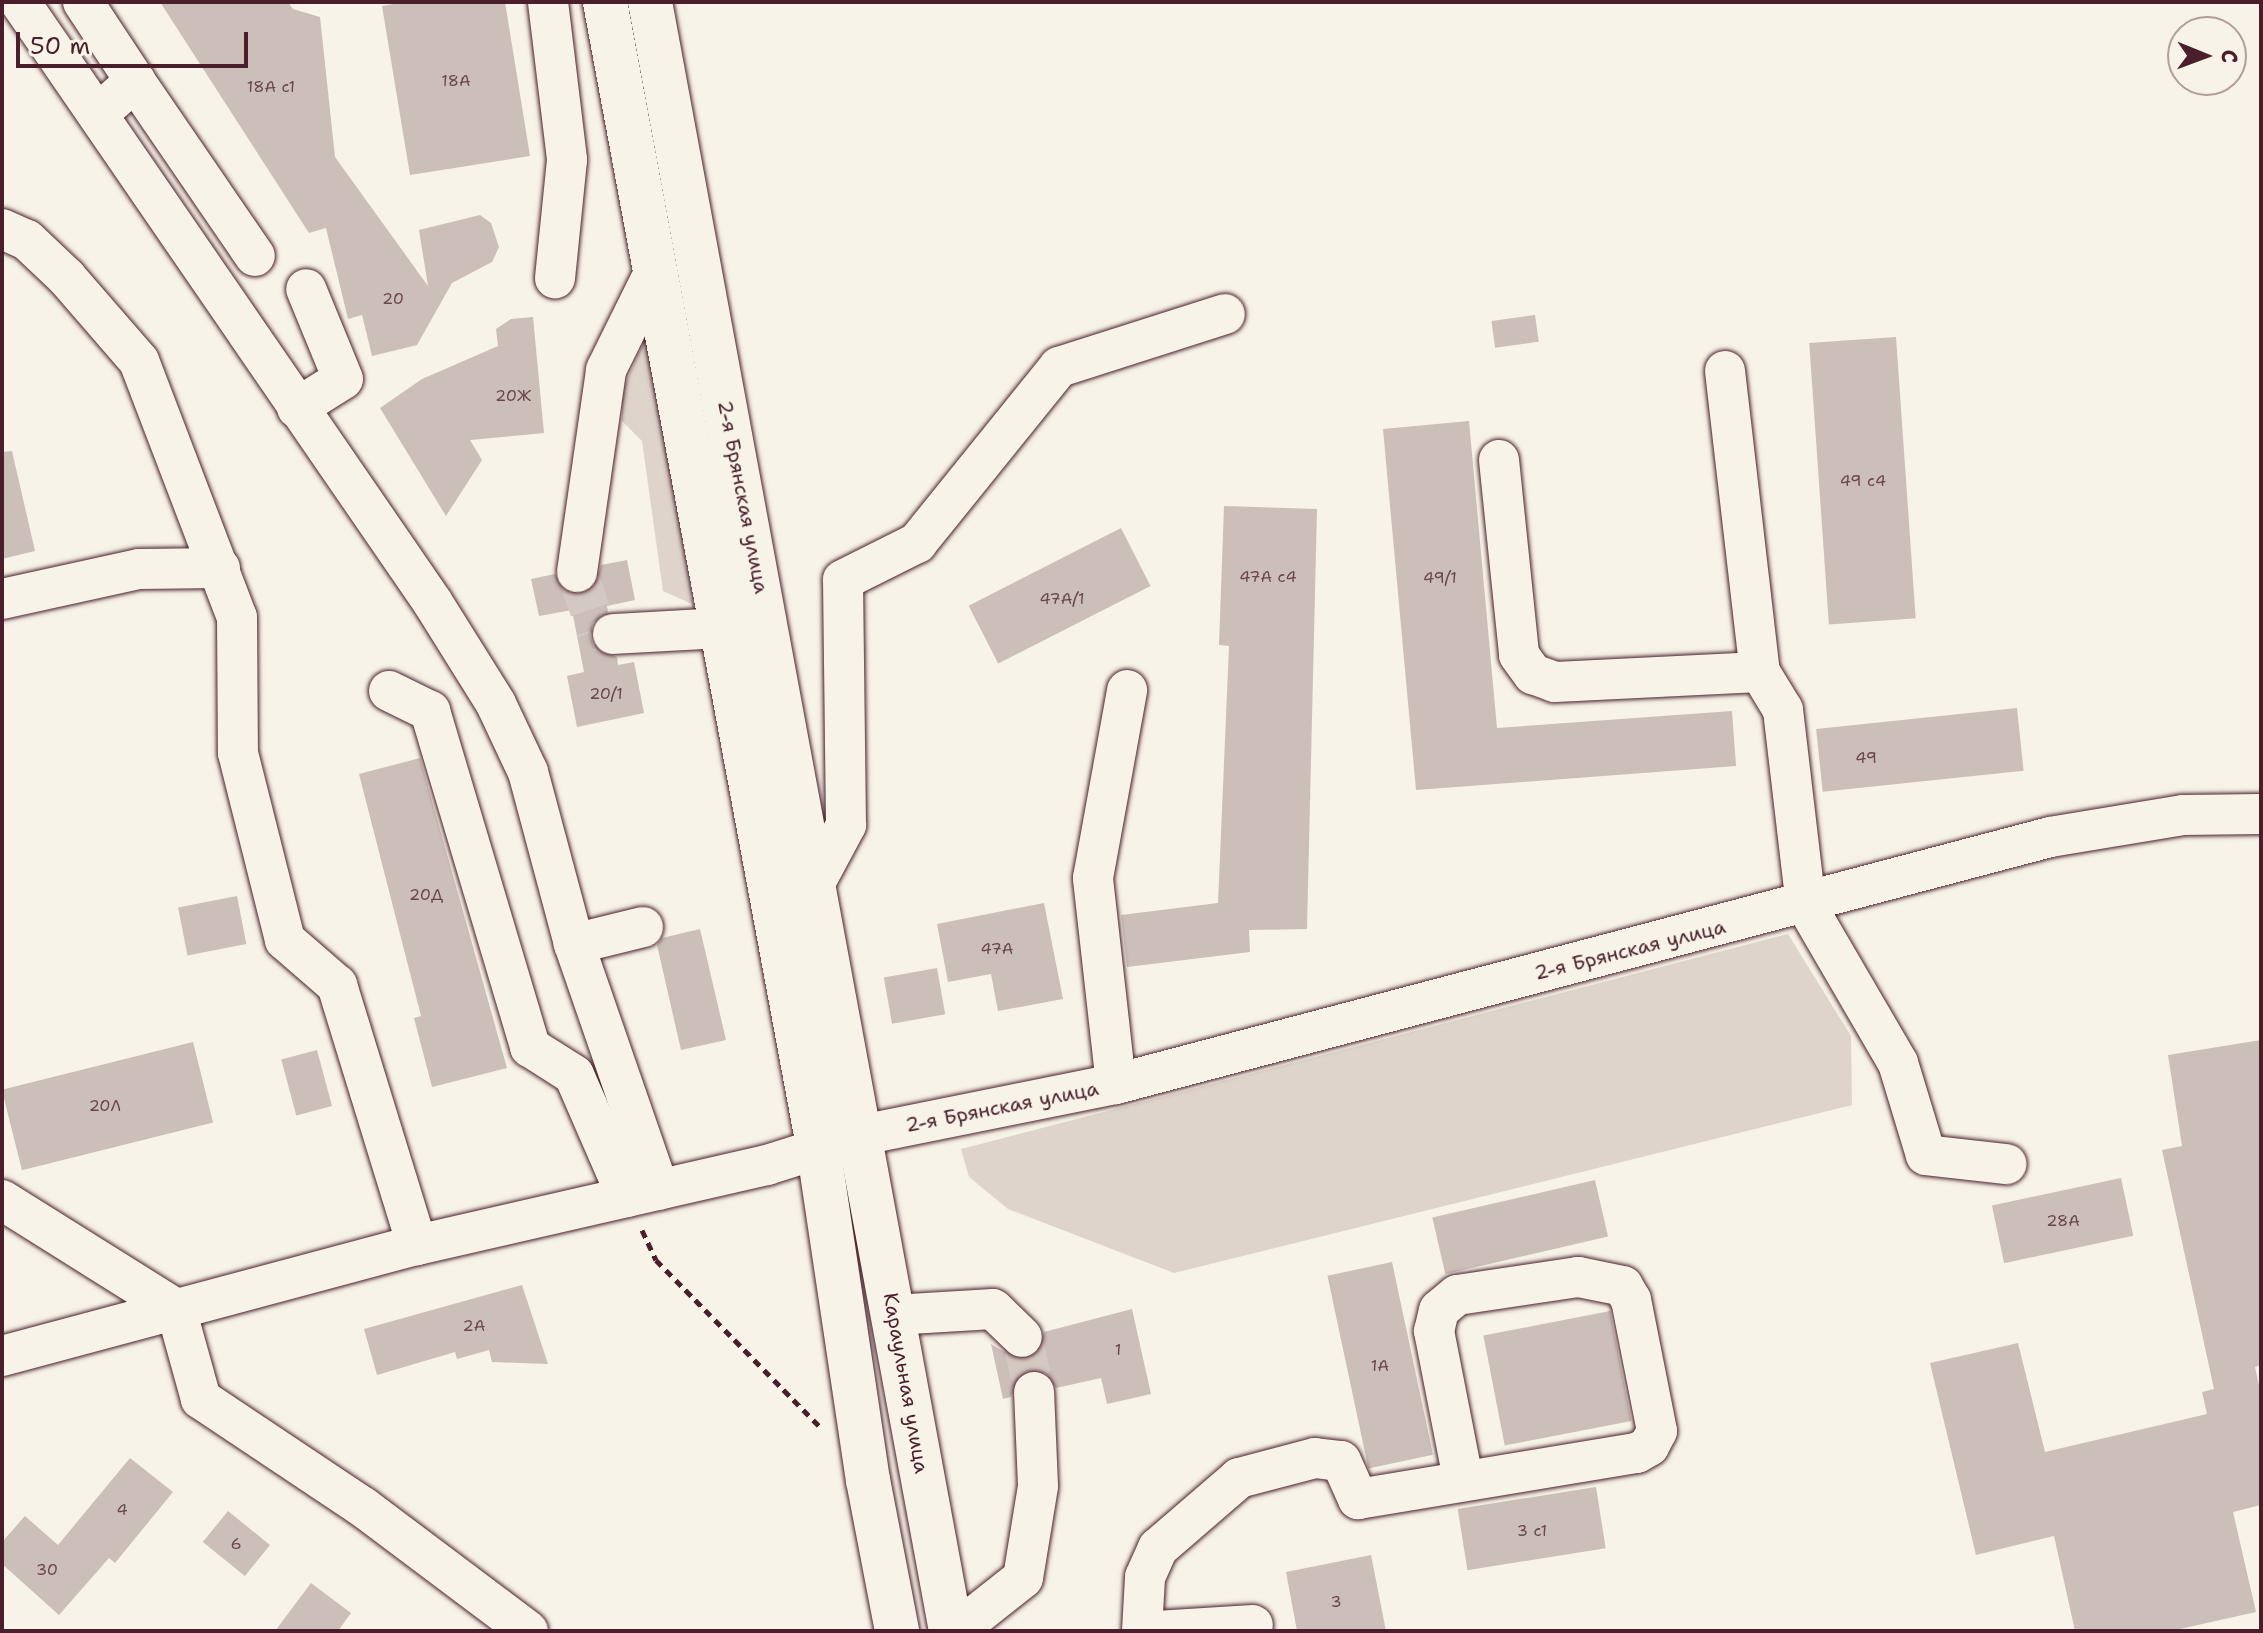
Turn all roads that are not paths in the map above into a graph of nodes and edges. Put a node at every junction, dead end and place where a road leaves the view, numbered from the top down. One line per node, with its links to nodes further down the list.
1 (20, 2): 7 (street)
2 (83, 2): 6 (street)
3 (548, 2): 11 (street)
4 (605, 2): 10 (main road)
5 (650, 2): 26 (main road, 2-я Брянская улица)
6 (135, 81): 7 (street); 9 (street)
7 (98, 114): 15 (street)
8 (2, 229): 17 (street)
9 (255, 256)
10 (655, 271): 18 (street); 20 (main road)
11 (555, 278)
12 (306, 289): 15 (street)
13 (1225, 314): 26 (street)
14 (1725, 371): 22 (street)
15 (297, 408): 29 (street)
16 (1499, 460): 22 (street)
17 (220, 568): 19 (street); 36 (street)
18 (577, 572)
19 (2, 599)
20 (720, 628): 21 (street); 32 (main road)
21 (613, 634)
22 (1760, 672): 27 (street)
23 (1127, 690): 30 (street)
24 (389, 691): 34 (street)
25 (2261, 814): 27 (street, 2-я Брянская улица)
26 (816, 881): 31 (main road, 2-я Брянская улица)
27 (1806, 905): 30 (street, 2-я Брянская улица); 33 (street)
28 (643, 927): 29 (street)
29 (574, 944): 34 (street)
30 (1116, 1084): 31 (street, 2-я Брянская улица)
31 (862, 1135): 32 (street); 38 (main road, Караульная улица)
32 (818, 1146): 34 (street); 45 (main road)
33 (2006, 1164)
34 (643, 1194): 36 (street)
35 (2, 1200): 37 (street)
36 (417, 1245): 37 (street)
37 (176, 1309): 40 (street); 44 (street)
38 (893, 1315): 39 (street); 46 (main road, Караульная улица)
39 (1022, 1337)
40 (2, 1356)
41 (1034, 1392): 46 (street)
42 (1463, 1479): 42 (street); 47 (street)
43 (1253, 1625): 48 (street)
44 (528, 1631)
45 (897, 1631)
46 (954, 1631)
47 (1142, 1631)
48 (1156, 1631)

